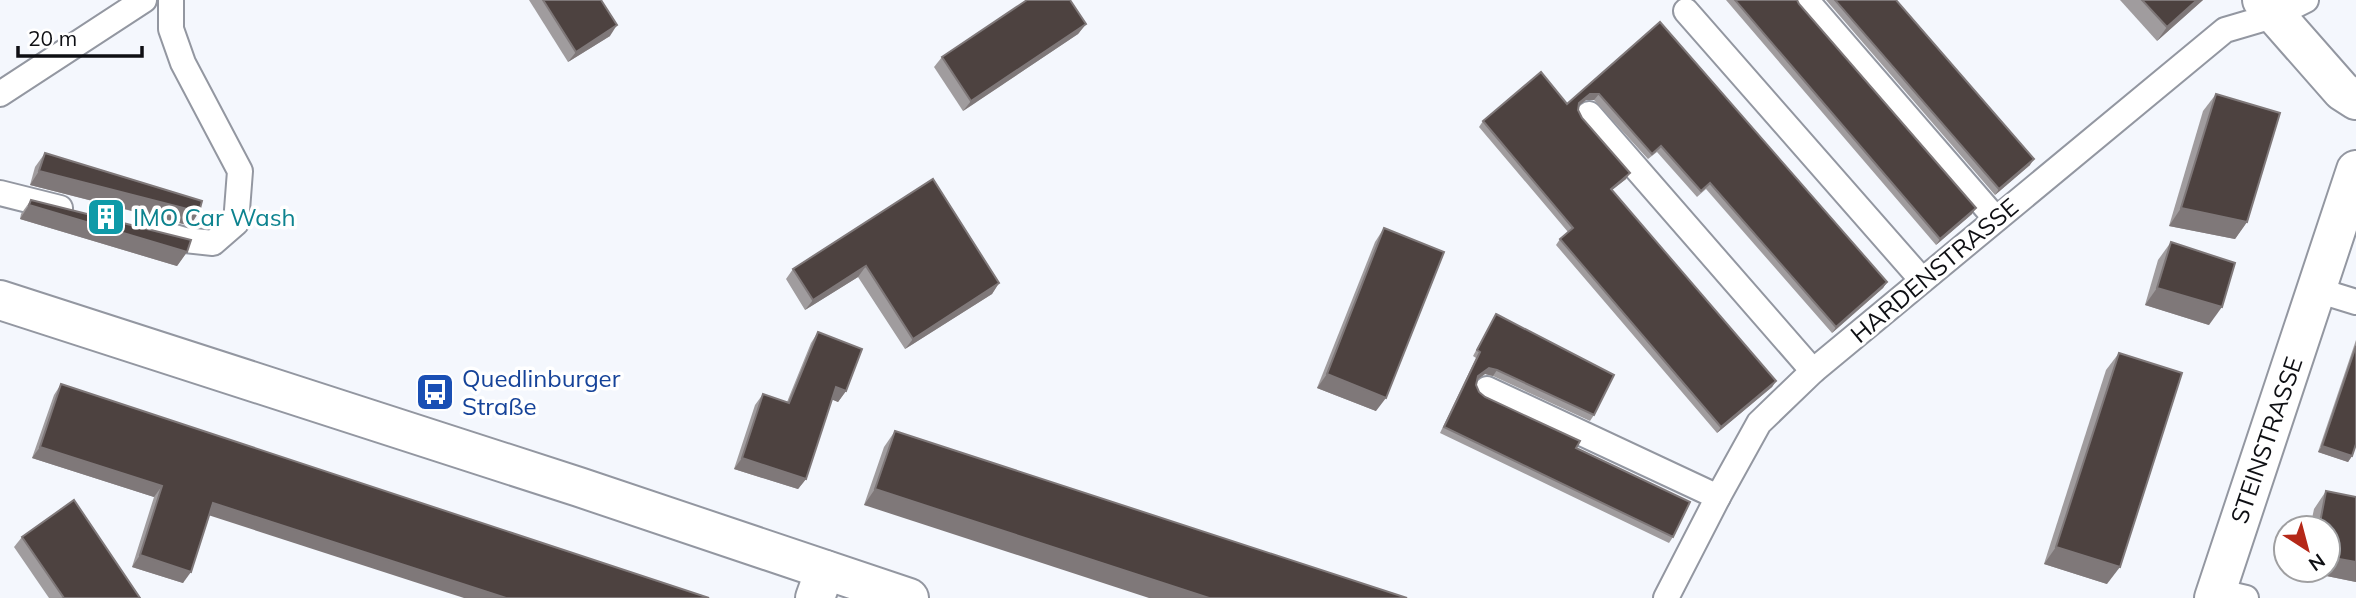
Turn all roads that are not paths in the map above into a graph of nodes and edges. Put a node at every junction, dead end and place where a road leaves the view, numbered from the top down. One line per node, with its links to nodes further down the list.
1 (144, 0): 6 (lane)
2 (171, 0): 13 (lane)
3 (1806, 0): 12 (lane)
4 (2282, 5): 7 (main road); 12 (lane, HARDENSTRASSE)
5 (1686, 10): 14 (lane)
6 (0, 94)
7 (2356, 100)
8 (1589, 114): 18 (lane)
9 (2356, 170): 15 (main road, STEINSTRASSE)
10 (0, 193): 11 (lane)
11 (79, 213)
12 (1996, 219): 14 (lane, HARDENSTRASSE)
13 (132, 226)
14 (1922, 280): 18 (lane, HARDENSTRASSE)
15 (2317, 290): 17 (lane); 22 (main road, STEINSTRASSE)
16 (0, 300): 21 (main road)
17 (2356, 302)
18 (1813, 371): 20 (lane, HARDENSTRASSE)
19 (1486, 389): 20 (lane)
20 (1718, 497): 24 (lane, HARDENSTRASSE)
21 (820, 584): 23 (main road)
22 (2225, 596)
23 (909, 598)
24 (1666, 598)

